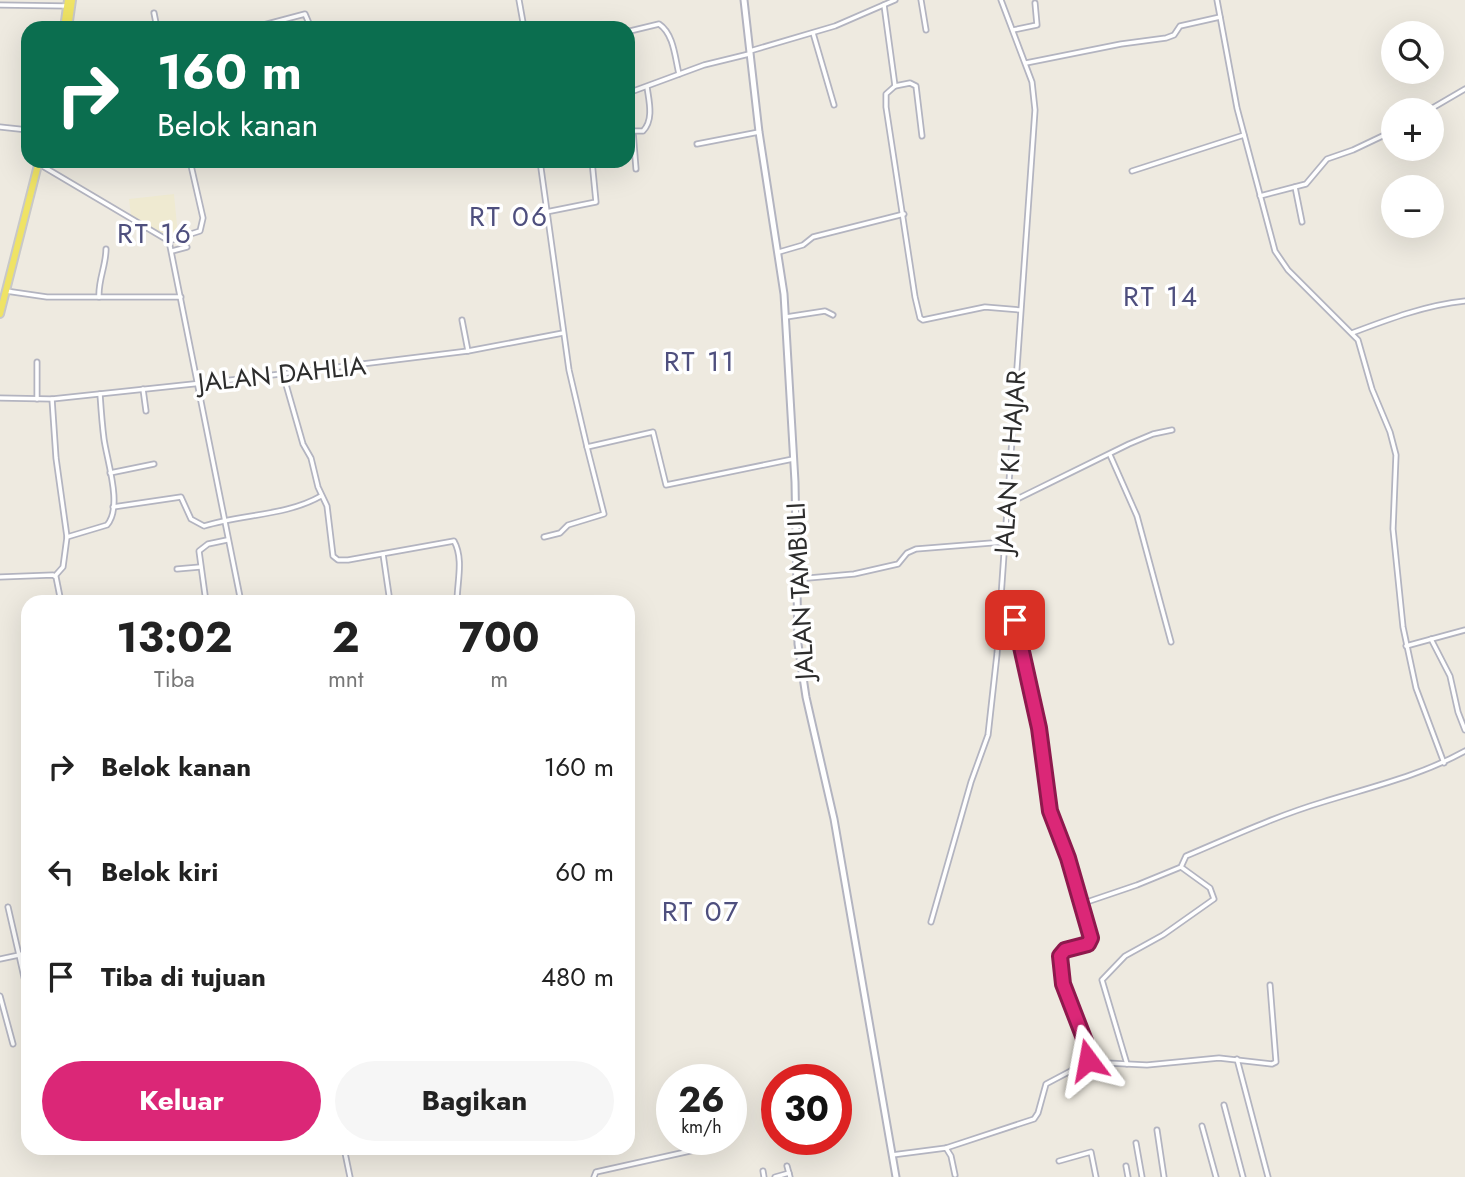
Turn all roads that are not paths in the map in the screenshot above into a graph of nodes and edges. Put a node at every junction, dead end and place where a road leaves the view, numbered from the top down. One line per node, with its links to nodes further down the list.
1 (519, 0): 17 (street)
2 (744, 0): 22 (street, JALAN TAMBULI)
3 (895, 0): 10 (street)
4 (921, 0): 19 (street)
5 (1001, 0): 20 (street, JALAN KI HAJAR)
6 (1217, 0): 12 (street)
7 (69, 2): 9 (street); 13 (main road)
8 (1035, 3): 20 (street)
9 (0, 5)
10 (884, 5): 21 (street); 25 (street)
11 (154, 13): 14 (street)
12 (1220, 17): 23 (street); 35 (street)
13 (67, 21)
14 (156, 21)
15 (281, 21): 16 (street)
16 (308, 21)
17 (523, 21)
18 (635, 30): 24 (street)
19 (926, 30)
20 (1013, 30): 23 (street, JALAN KI HAJAR)
21 (813, 33): 22 (street); 30 (street)
22 (751, 53): 24 (street); 34 (street, JALAN TAMBULI)
23 (1026, 63): 61 (street, JALAN KI HAJAR)
24 (678, 74): 26 (street)
25 (895, 86): 36 (street); 50 (street)
26 (647, 87): 28 (street); 33 (street)
27 (1465, 89): 29 (street)
28 (635, 91)
29 (1444, 101)
30 (834, 105)
31 (0, 127): 32 (street)
32 (21, 129)
33 (635, 131)
34 (759, 132): 38 (street); 56 (street, JALAN TAMBULI)
35 (1244, 135): 46 (street); 48 (street)
36 (922, 136)
37 (1381, 136): 47 (street)
38 (697, 144)
39 (635, 163): 45 (street)
40 (37, 168): 57 (main road)
41 (49, 168): 52 (street)
42 (192, 168): 52 (street)
43 (541, 168): 49 (street)
44 (593, 168): 49 (street)
45 (636, 169)
46 (1132, 171)
47 (1295, 187): 48 (street); 51 (street)
48 (1260, 197): 67 (street)
49 (547, 212): 66 (street)
50 (904, 214): 56 (street); 61 (street)
51 (1302, 222)
52 (169, 241): 55 (street)
53 (187, 247): 55 (street)
54 (106, 249): 58 (street)
55 (172, 251): 59 (street)
56 (779, 252): 64 (street, JALAN TAMBULI)
57 (6, 291): 58 (street); 62 (main road)
58 (99, 297): 59 (street)
59 (182, 297): 71 (street)
60 (1465, 302): 67 (street)
61 (1020, 310): 85 (street, JALAN KI HAJAR)
62 (0, 314)
63 (833, 315): 64 (street)
64 (786, 317): 81 (street, JALAN TAMBULI)
65 (463, 320): 68 (street)
66 (563, 333): 68 (street, JALAN DAHLIA); 79 (street)
67 (1352, 333): 107 (street)
68 (468, 351): 70 (street, JALAN DAHLIA)
69 (37, 362): 75 (street)
70 (283, 374): 71 (street, JALAN DAHLIA); 84 (street)
71 (197, 383): 72 (street, JALAN DAHLIA); 87 (street)
72 (143, 389): 73 (street, JALAN DAHLIA); 77 (street)
73 (100, 394): 76 (street, JALAN DAHLIA); 83 (street)
74 (0, 398): 75 (street, JALAN DAHLIA)
75 (37, 399): 76 (street, JALAN DAHLIA)
76 (52, 399): 88 (street)
77 (146, 411)
78 (1172, 430): 80 (street)
79 (587, 447): 81 (street); 89 (street)
80 (1110, 455): 85 (street); 106 (street)
81 (793, 458): 97 (street, JALAN TAMBULI)
82 (154, 464): 83 (street)
83 (110, 473): 86 (street)
84 (321, 496): 87 (street); 92 (street)
85 (1007, 504): 91 (street, JALAN KI HAJAR)
86 (113, 507): 87 (street); 88 (street)
87 (224, 520): 90 (street)
88 (67, 537): 95 (street)
89 (544, 537)
90 (227, 540): 93 (street); 100 (street)
91 (1004, 542): 97 (street); 103 (street, JALAN KI HAJAR)
92 (383, 554): 101 (street); 102 (street)
93 (200, 567): 94 (street); 99 (street)
94 (177, 569)
95 (55, 576): 96 (street); 98 (street)
96 (0, 577)
97 (797, 579): 131 (street, JALAN TAMBULI)
98 (59, 595)
99 (205, 595)
100 (239, 595)
101 (389, 595)
102 (457, 595)
103 (999, 612): 112 (street); 114 (street, JALAN KI HAJAR)
104 (1465, 630): 105 (street)
105 (1432, 639): 107 (street); 108 (street)
106 (1171, 642)
107 (1406, 646): 110 (street)
108 (1465, 730)
109 (1465, 751): 110 (street)
110 (1444, 763): 111 (street)
111 (1181, 867): 112 (street); 123 (street)
112 (1082, 904): 122 (street)
113 (8, 906): 115 (street)
114 (931, 922)
115 (19, 955): 116 (street); 117 (street)
116 (0, 959)
117 (21, 964)
118 (1270, 985): 121 (street)
119 (0, 996): 120 (street)
120 (13, 1044)
121 (1237, 1059): 123 (street); 149 (street)
122 (1086, 1062): 123 (street); 128 (street)
123 (1127, 1064)
124 (1224, 1105): 148 (street)
125 (1202, 1125): 147 (street)
126 (1157, 1130): 146 (street)
127 (1136, 1143): 145 (street)
128 (946, 1148): 131 (street); 137 (street)
129 (345, 1155): 138 (street)
130 (671, 1155): 139 (street)
131 (892, 1155): 142 (street, JALAN TAMBULI)
132 (1059, 1161): 143 (street)
133 (787, 1166): 136 (street)
134 (1126, 1166): 144 (street)
135 (763, 1171): 140 (street)
136 (789, 1175): 141 (street)
137 (955, 1175)
138 (349, 1177)
139 (594, 1177)
140 (764, 1177)
141 (775, 1177)
142 (895, 1177)
143 (1096, 1177)
144 (1128, 1177)
145 (1142, 1177)
146 (1164, 1177)
147 (1216, 1177)
148 (1243, 1177)
149 (1268, 1177)

